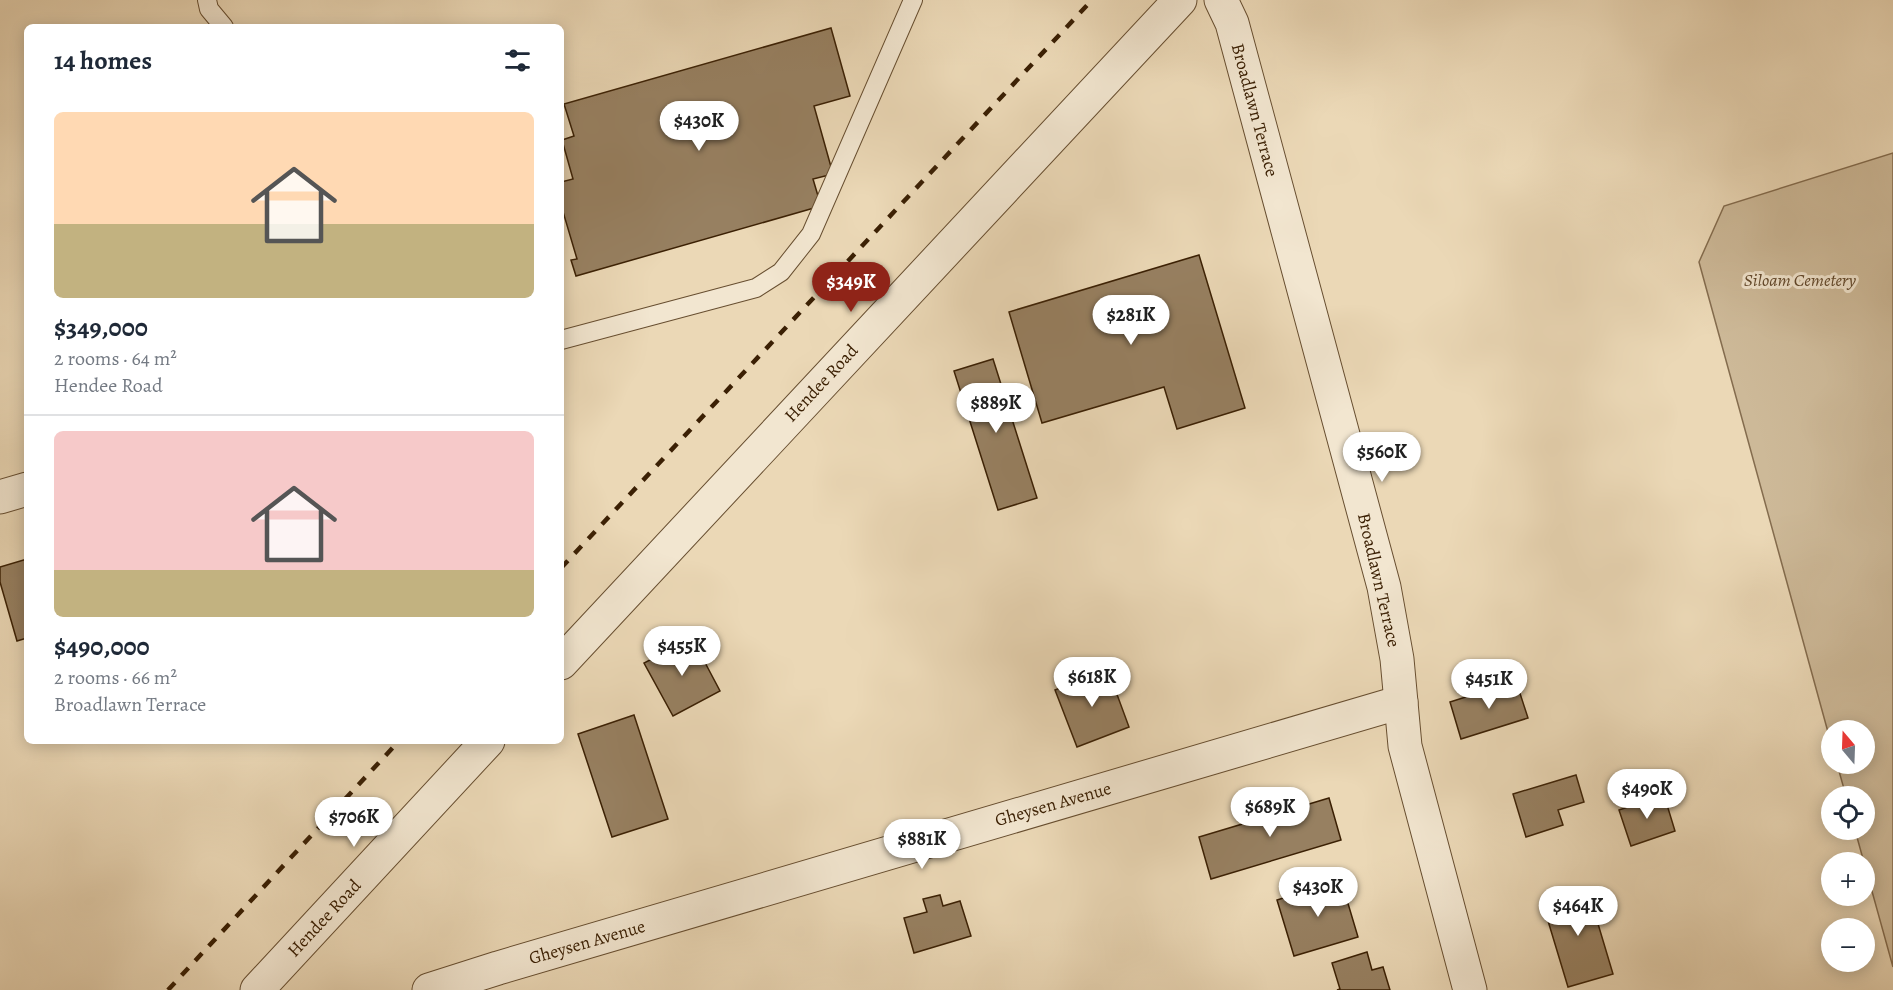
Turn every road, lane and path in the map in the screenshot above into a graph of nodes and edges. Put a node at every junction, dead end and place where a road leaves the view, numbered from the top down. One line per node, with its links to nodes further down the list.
1 (207, 0): 5 (lane)
2 (913, 0): 6 (lane)
3 (1180, 0): 9 (street, Hendee Road)
4 (1221, 0): 10 (street, Broadlawn Terrace)
5 (222, 24)
6 (564, 339)
7 (24, 490): 8 (street)
8 (0, 497)
9 (564, 660)
10 (1401, 702): 13 (street, Gheysen Avenue); 14 (street, Broadlawn Terrace)
11 (485, 744): 12 (street, Hendee Road)
12 (257, 990)
13 (429, 990)
14 (1470, 990)

